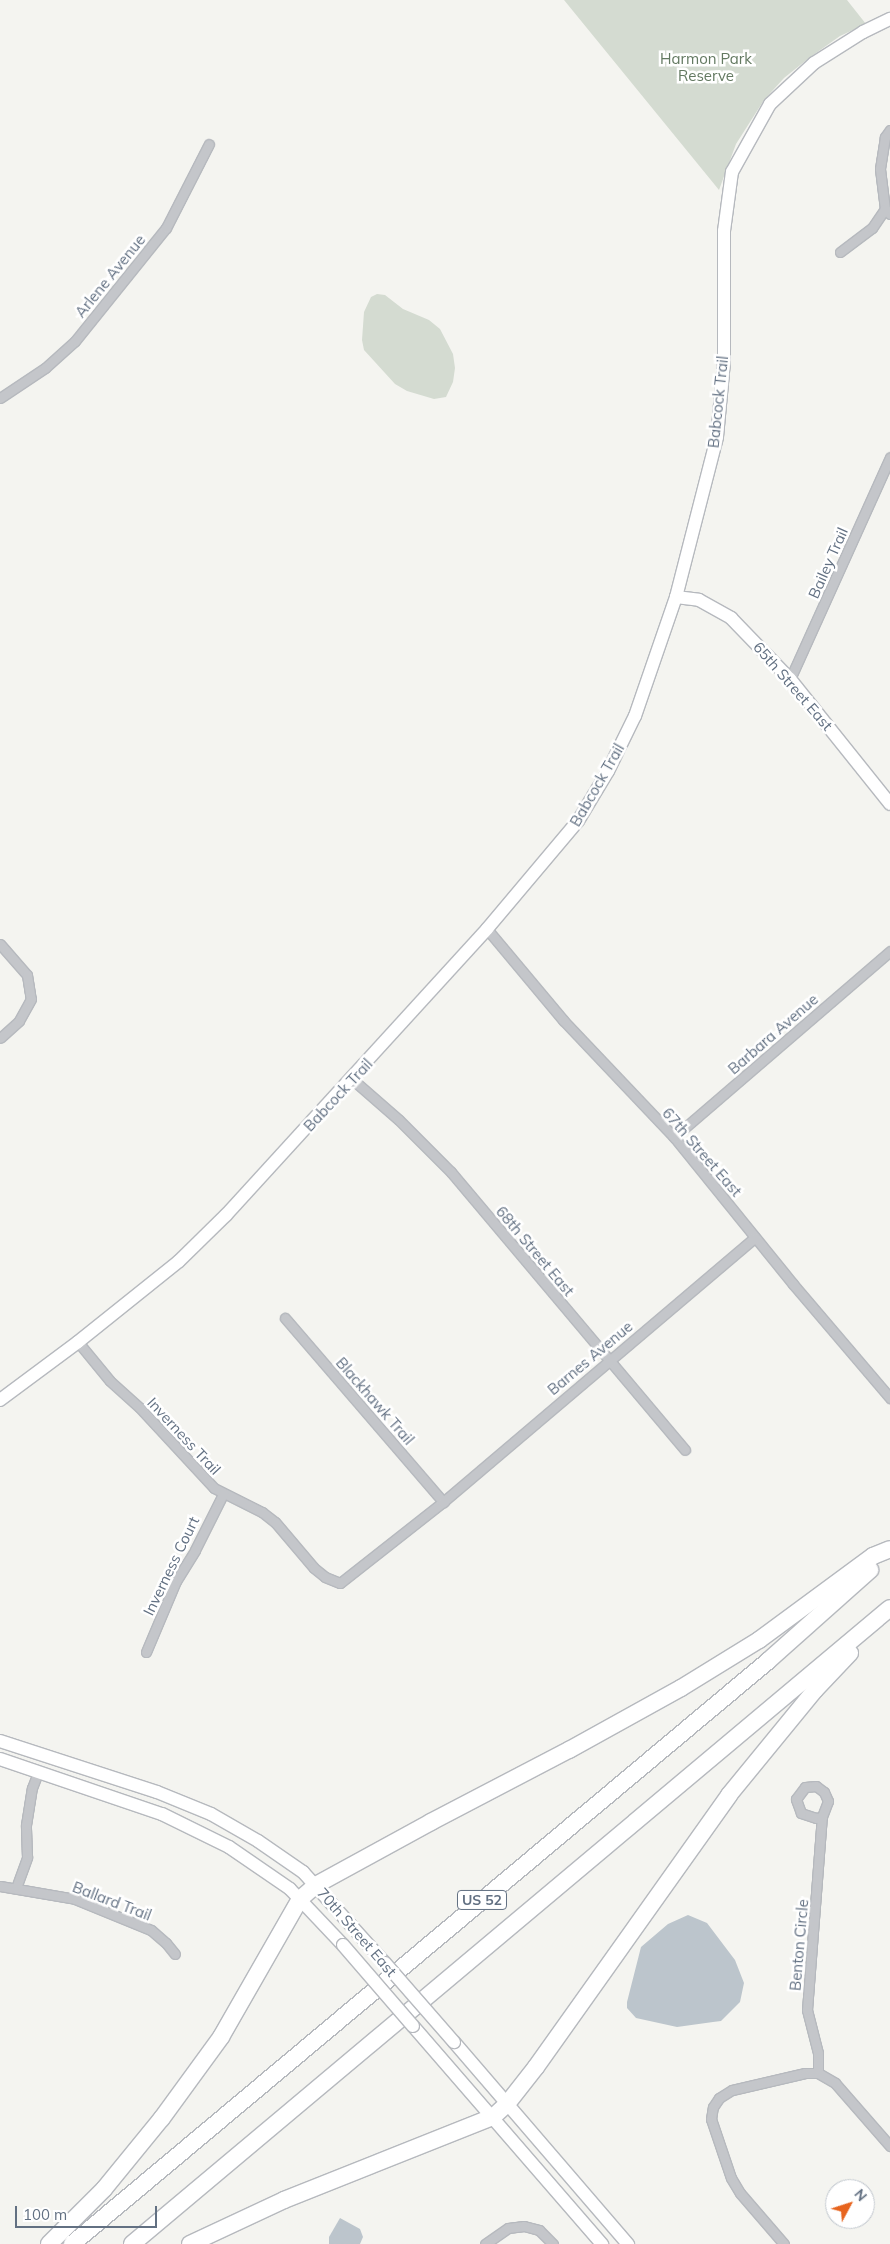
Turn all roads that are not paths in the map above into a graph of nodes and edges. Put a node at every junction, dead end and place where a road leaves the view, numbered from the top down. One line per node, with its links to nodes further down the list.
1 (890, 19): 8 (street, Babcock Trail)
2 (890, 130): 4 (street)
3 (209, 144): 6 (street, Arlene Avenue)
4 (888, 212): 5 (street)
5 (840, 252)
6 (0, 398)
7 (890, 461): 9 (street, Bailey Trail)
8 (676, 597): 9 (street, 65th Street East); 11 (street, Babcock Trail)
9 (790, 679): 10 (street, 65th Street East)
10 (890, 804)
11 (487, 929): 15 (street, Babcock Trail); 16 (street, 67th Street East)
12 (0, 944): 14 (street)
13 (890, 951): 16 (street, Barbara Avenue)
14 (0, 1038)
15 (352, 1079): 19 (street, Babcock Trail); 20 (street, 68th Street East)
16 (674, 1137): 17 (street, 67th Street East)
17 (755, 1237): 20 (street, Barnes Avenue); 21 (street, 67th Street East)
18 (285, 1318): 25 (street, Blackhawk Trail)
19 (78, 1342): 22 (street, Babcock Trail); 24 (street, Inverness Trail)
20 (609, 1360): 23 (street, 68th Street East); 25 (street, Barnes Avenue)
21 (890, 1398)
22 (0, 1400)
23 (686, 1450)
24 (222, 1494): 25 (street, Inverness Trail); 28 (street, Inverness Court)
25 (443, 1502)
26 (890, 1551): 33 (highway); 43 (highway, US 52)
27 (890, 1608): 39 (highway); 44 (highway, US 52)
28 (146, 1652)
29 (0, 1741): 33 (street, 70th Street East)
30 (0, 1759): 31 (street, 70th Street East)
31 (38, 1772): 35 (street); 36 (street, 70th Street East)
32 (822, 1817): 38 (street, Benton Circle)
33 (316, 1885): 36 (highway); 39 (street, 70th Street East, bridge)
34 (0, 1886): 35 (street, Ballard Trail)
35 (16, 1888): 37 (street, Ballard Trail)
36 (300, 1899): 40 (street, 70th Street East, bridge); 42 (highway)
37 (175, 1954)
38 (818, 2073): 41 (street); 50 (street)
39 (507, 2104): 40 (highway); 49 (street, 70th Street East)
40 (493, 2117): 45 (highway); 48 (street, 70th Street East)
41 (890, 2146)
42 (49, 2244)
43 (72, 2244)
44 (132, 2244)
45 (190, 2244)
46 (484, 2244): 47 (street)
47 (553, 2244)
48 (602, 2244)
49 (628, 2244)
50 (784, 2244)

